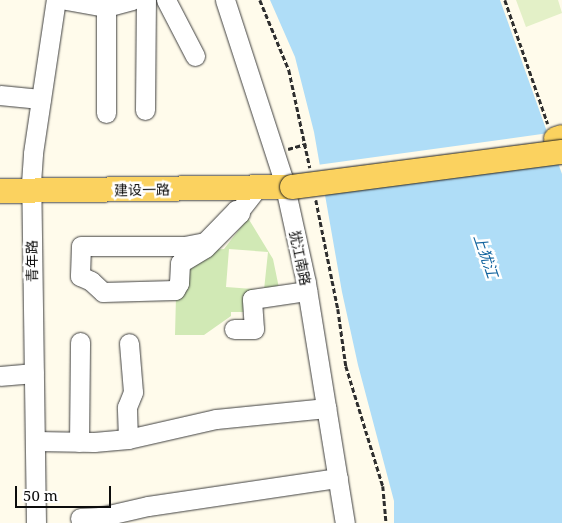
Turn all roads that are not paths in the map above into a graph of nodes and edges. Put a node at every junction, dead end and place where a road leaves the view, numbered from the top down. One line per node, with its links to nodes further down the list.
1 (56, 0): 10 (street, 青年路)
2 (66, 0): 7 (street)
3 (132, 0): 7 (street)
4 (146, 0): 11 (street)
5 (166, 0): 8 (street)
6 (225, 0): 14 (street, 犹江南路)
7 (106, 7): 12 (street)
8 (195, 56)
9 (0, 95): 10 (street)
10 (41, 99): 16 (street, 青年路)
11 (145, 110)
12 (106, 113)
13 (558, 142): 14 (main road, bridge)
14 (292, 181): 16 (main road); 17 (main road, 建设一路); 20 (street, 犹江南路)
15 (0, 183): 16 (main road)
16 (31, 187): 17 (main road, 建设一路); 18 (main road, 建设一路); 24 (street, 青年路)
17 (257, 188): 19 (street)
18 (0, 191)
19 (176, 255): 19 (street)
20 (307, 291): 21 (street); 26 (street, 犹江南路)
21 (234, 329)
22 (80, 342): 29 (street)
23 (129, 343): 27 (street)
24 (34, 373): 25 (street); 28 (street, 青年路)
25 (0, 376)
26 (326, 408): 27 (street); 30 (street, 犹江南路)
27 (128, 439): 29 (street)
28 (35, 441): 29 (street); 32 (street, 青年路)
29 (79, 442)
30 (338, 478): 31 (street); 33 (street, 犹江南路)
31 (80, 518)
32 (36, 523)
33 (345, 523)

